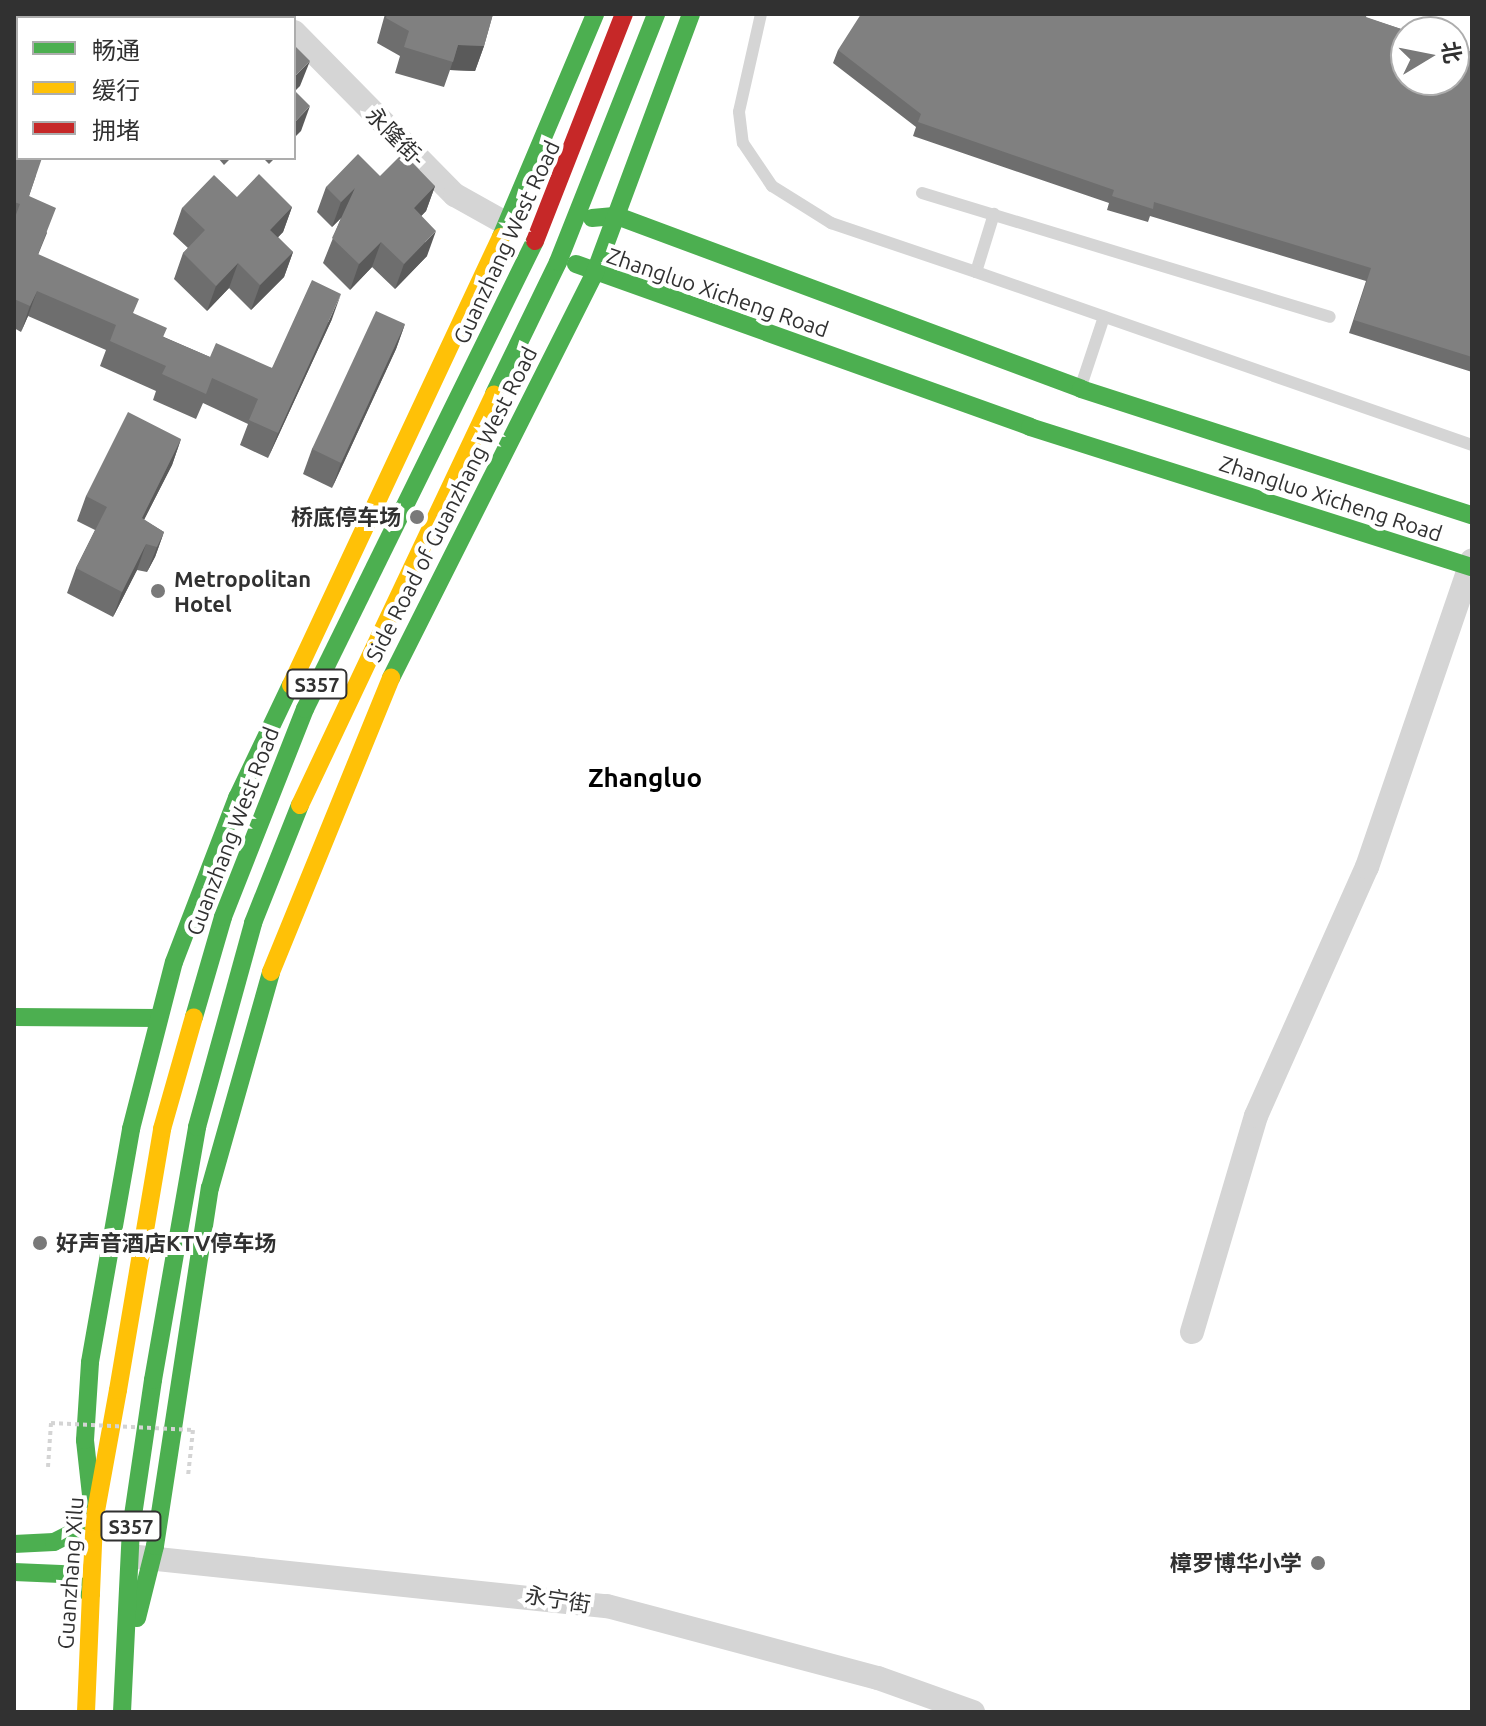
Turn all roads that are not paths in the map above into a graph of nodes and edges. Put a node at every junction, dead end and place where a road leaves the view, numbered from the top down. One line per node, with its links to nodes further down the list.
1 (595, 14): 10 (main road)
2 (624, 14): 24 (main road, Guanzhang West Road / S357, bridge)
3 (656, 14): 27 (main road, S357, bridge)
4 (691, 14): 9 (main road, Side Road of Guanzhang West Road)
5 (761, 14): 11 (lane)
6 (296, 34): 10 (street, 永隆街-)
7 (922, 193): 8 (lane)
8 (994, 214): 11 (lane); 14 (lane)
9 (617, 216): 10 (main road, Zhangluo Xicheng Road); 12 (main road, Side Road of Guanzhang West Road); 15 (main road, Zhangluo Xicheng Road)
10 (509, 225): 12 (main road, Zhangluo Xicheng Road); 16 (main road)
11 (976, 272): 13 (lane)
12 (594, 275): 18 (main road, Side Road of Guanzhang West Road); 20 (main road, Zhangluo Xicheng Road)
13 (1104, 317): 15 (lane); 17 (lane)
14 (1330, 317)
15 (1081, 389): 19 (main road, Zhangluo Xicheng Road)
16 (414, 425): 18 (main road); 22 (main road)
17 (1472, 445)
18 (496, 465): 27 (main road, Side Road of Guanzhang West Road)
19 (1472, 515)
20 (1471, 565): 23 (street)
21 (14, 1017): 22 (main road)
22 (158, 1018): 25 (main road)
23 (1192, 1332)
24 (118, 1390): 25 (main road, Guanzhang Xilu / S357)
25 (94, 1522): 26 (main road); 29 (main road, Guanzhang Xilu / S357)
26 (14, 1544)
27 (141, 1557): 31 (main road, S357); 32 (street, 永宁街)
28 (14, 1572): 29 (main road)
29 (91, 1594): 30 (main road, Guanzhang Xilu / S357)
30 (86, 1712)
31 (122, 1712)
32 (973, 1712)

